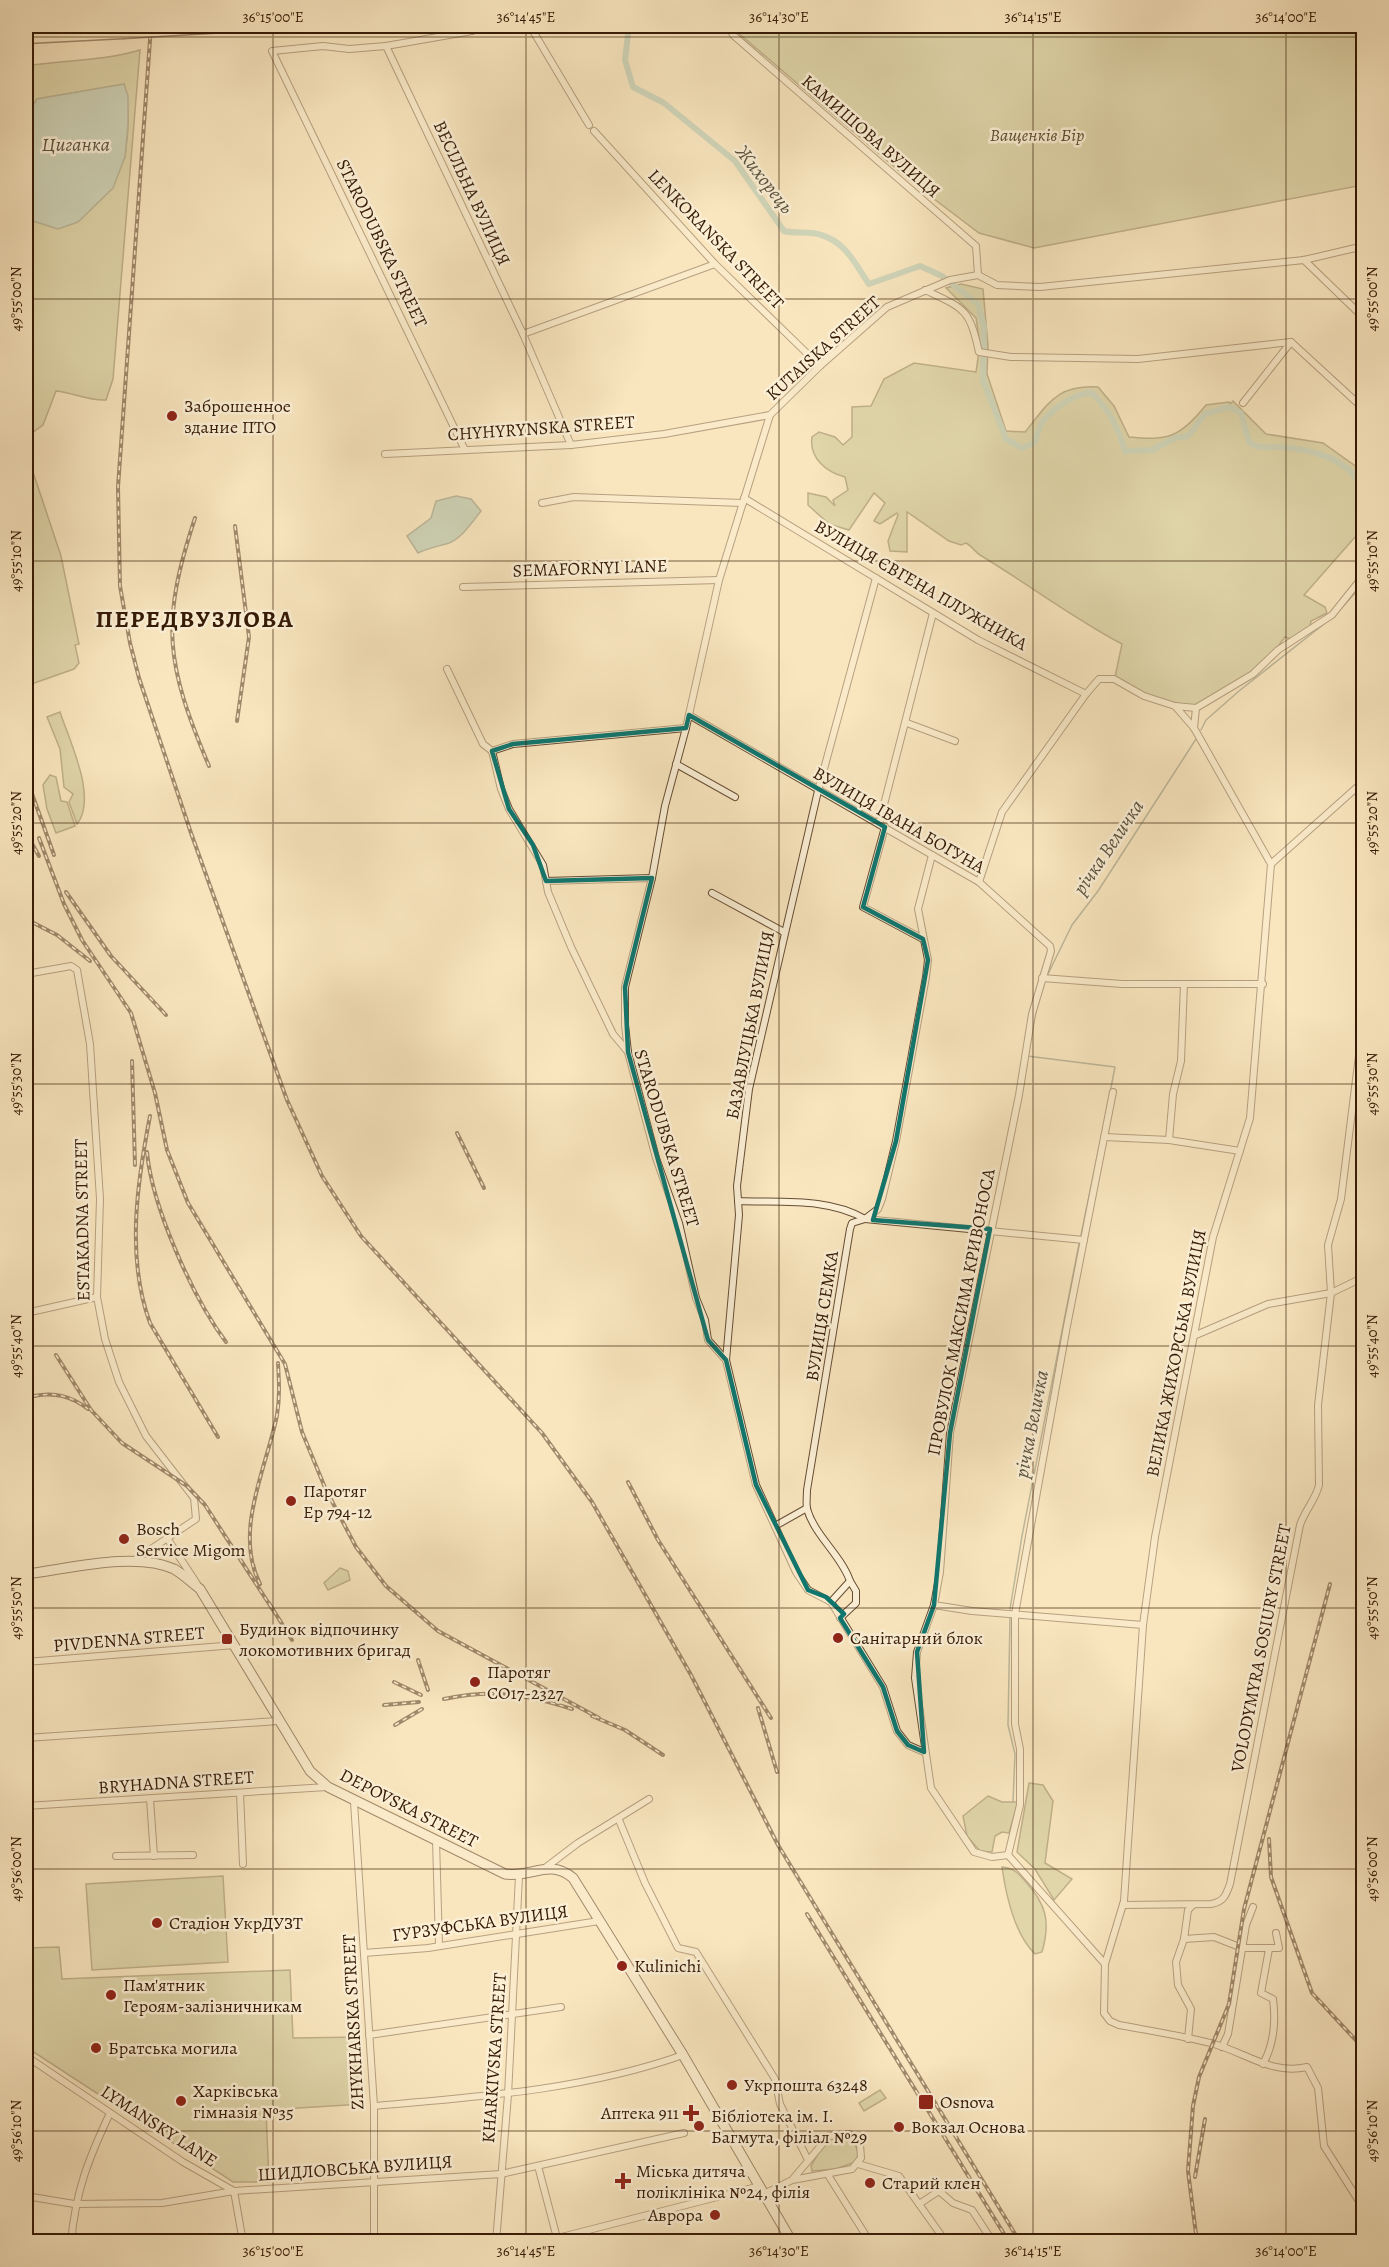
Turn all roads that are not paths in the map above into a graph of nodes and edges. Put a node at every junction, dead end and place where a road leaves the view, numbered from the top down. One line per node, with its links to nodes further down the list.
1 (239, 26): 2 (highway); 6 (highway, bridge)
2 (261, 26)
3 (484, 26): 7 (street)
4 (530, 26): 8 (street)
5 (729, 26): 13 (street, КАМИШОВА ВУЛИЦЯ)
6 (26, 38)
7 (386, 46): 16 (street, ВЕСІЛЬНА ВУЛИЦЯ); 23 (street, STARODUBSKA STREET)
8 (588, 125)
9 (594, 131): 12 (street, LENKORANSKA STREET)
10 (1364, 246): 11 (street)
11 (1304, 260): 13 (street); 15 (street)
12 (715, 264): 16 (street); 18 (street, LENKORANSKA STREET)
13 (978, 275): 14 (street, KUTAISKA STREET)
14 (926, 290): 17 (street); 18 (street, KUTAISKA STREET)
15 (1364, 318)
16 (522, 334): 22 (street, ВЕСІЛЬНА ВУЛИЦЯ)
17 (1291, 342): 19 (street); 20 (street)
18 (820, 366): 21 (street, KUTAISKA STREET)
19 (1243, 403)
20 (1364, 408)
21 (770, 415): 22 (street, CHYHYRYNSKA STREET); 25 (street, KUTAISKA STREET)
22 (571, 445): 23 (street, CHYHYRYNSKA STREET)
23 (464, 448): 24 (street, CHYHYRYNSKA STREET)
24 (385, 454)
25 (743, 501): 26 (street); 28 (street, ВУЛИЦЯ ЄВГЕНА ПЛУЖНИКА); 29 (street, KUTAISKA STREET)
26 (542, 503)
27 (1364, 575): 35 (street)
28 (876, 578): 31 (street, ВУЛИЦЯ ЄВГЕНА ПЛУЖНИКА); 44 (street, БАЗАВЛУЦЬКА ВУЛИЦЯ)
29 (719, 580): 30 (street, SEMAFORNYI LANE); 36 (street, KUTAISKA STREET)
30 (463, 587)
31 (933, 613): 33 (street, ВУЛИЦЯ ЄВГЕНА ПЛУЖНИКА); 37 (street)
32 (447, 669): 41 (street, STARODUBSKA STREET)
33 (1086, 694): 34 (street); 51 (street)
34 (1174, 706): 35 (street); 39 (street)
35 (1197, 708): 39 (street)
36 (689, 715): 38 (street, KUTAISKA STREET); 44 (street, ВУЛИЦЯ ІВАНА БОГУНА)
37 (907, 723): 40 (street); 46 (street)
38 (686, 728): 41 (street); 42 (street, KUTAISKA STREET)
39 (1194, 728): 48 (street)
40 (955, 741)
41 (492, 751): 50 (street, STARODUBSKA STREET)
42 (676, 764): 45 (street); 49 (street, KUTAISKA STREET)
43 (1364, 781): 48 (street)
44 (818, 791): 46 (street, ВУЛИЦЯ ІВАНА БОГУНА); 53 (street, БАЗАВЛУЦЬКА ВУЛИЦЯ)
45 (735, 797)
46 (882, 826): 47 (street, ВУЛИЦЯ ІВАНА БОГУНА); 54 (street)
47 (932, 855): 51 (street, ВУЛИЦЯ ІВАНА БОГУНА); 54 (street, ВУЛИЦЯ СЕМКА)
48 (1271, 864): 58 (street, ВЕЛИКА ЖИХОРСЬКА ВУЛИЦЯ)
49 (652, 878): 50 (street); 61 (street, KUTAISKA STREET)
50 (546, 881): 61 (street, STARODUBSKA STREET)
51 (979, 882): 56 (street, ВУЛИЦЯ ІВАНА БОГУНА)
52 (712, 893): 53 (street)
53 (784, 932): 66 (street, БАЗАВЛУЦЬКА ВУЛИЦЯ)
54 (923, 939): 67 (street, ВУЛИЦЯ СЕМКА)
55 (26, 974): 72 (street, ESTAKADNA STREET)
56 (1042, 978): 57 (street); 68 (street, ПРОВУЛОК МАКСИМА КРИВОНОСА)
57 (1184, 984): 58 (street); 64 (street)
58 (1263, 984): 65 (street, ВЕЛИКА ЖИХОРСЬКА ВУЛИЦЯ)
59 (1364, 1016): 60 (street, VOLODYMYRA SOSIURY STREET)
60 (1362, 1046): 71 (street, VOLODYMYRA SOSIURY STREET)
61 (628, 1052): 75 (street, STARODUBSKA STREET)
62 (1113, 1092): 63 (street)
63 (1104, 1137): 64 (street); 69 (street)
64 (1169, 1140): 65 (street)
65 (1240, 1151): 74 (street, ВЕЛИКА ЖИХОРСЬКА ВУЛИЦЯ)
66 (738, 1201): 67 (street); 75 (street, БАЗАВЛУЦЬКА ВУЛИЦЯ)
67 (865, 1219): 68 (street); 76 (street, ВУЛИЦЯ СЕМКА)
68 (990, 1229): 69 (street); 84 (street, ПРОВУЛОК МАКСИМА КРИВОНОСА)
69 (1084, 1240): 85 (street)
70 (1364, 1277): 71 (street)
71 (1331, 1293): 74 (street); 109 (street, VOLODYMYRA SOSIURY STREET)
72 (97, 1298): 73 (street); 78 (street, ESTAKADNA STREET)
73 (26, 1313)
74 (1196, 1335): 87 (street, ВЕЛИКА ЖИХОРСЬКА ВУЛИЦЯ)
75 (726, 1360): 77 (street, БАЗАВЛУЦЬКА ВУЛИЦЯ)
76 (807, 1508): 77 (street); 81 (street)
77 (775, 1526): 83 (street, БАЗАВЛУЦЬКА ВУЛИЦЯ)
78 (167, 1538): 79 (street, ESTAKADNA STREET); 82 (street)
79 (132, 1561): 80 (main road, DEPOVSKA STREET); 82 (main road, DEPOVSKA STREET)
80 (26, 1574)
81 (850, 1581): 83 (street); 86 (street)
82 (200, 1589): 88 (main road, DEPOVSKA STREET)
83 (831, 1602): 86 (street)
84 (934, 1605): 85 (street); 92 (street, ПРОВУЛОК МАКСИМА КРИВОНОСА)
85 (1015, 1614): 87 (street); 102 (street)
86 (840, 1618): 92 (street)
87 (1143, 1625): 108 (street, ВЕЛИКА ЖИХОРСЬКА ВУЛИЦЯ)
88 (236, 1645): 89 (street, PIVDENNA STREET); 90 (main road, DEPOVSKA STREET)
89 (26, 1662)
90 (278, 1721): 91 (street); 93 (main road, DEPOVSKA STREET)
91 (26, 1738)
92 (924, 1752): 102 (street, ПРОВУЛОК МАКСИМА КРИВОНОСА)
93 (328, 1787): 94 (street, BRYHADNA STREET); 97 (main road, DEPOVSKA STREET)
94 (240, 1793): 95 (street, BRYHADNA STREET); 105 (street)
95 (150, 1799): 98 (street, BRYHADNA STREET); 104 (street)
96 (649, 1799): 99 (street)
97 (354, 1802): 100 (main road, DEPOVSKA STREET); 118 (street, ZHYKHARSKA STREET)
98 (26, 1806)
99 (619, 1820): 106 (street); 132 (street)
100 (436, 1840): 107 (main road, DEPOVSKA STREET); 115 (street)
101 (193, 1855): 104 (street)
102 (1008, 1855): 119 (street)
103 (116, 1856): 104 (street)
104 (154, 1856)
105 (243, 1864)
106 (545, 1868): 107 (main road); 111 (main road)
107 (519, 1876): 112 (street, KHARKIVSKA STREET)
108 (1123, 1905): 109 (street); 119 (street, ВЕЛИКА ЖИХОРСЬКА ВУЛИЦЯ)
109 (1194, 1905): 114 (street)
110 (1252, 1907): 116 (street)
111 (599, 1922): 112 (street, ГУРЗУФСЬКА ВУЛИЦЯ); 125 (main road)
112 (517, 1932): 115 (street, ГУРЗУФСЬКА ВУЛИЦЯ); 121 (street, KHARKIVSKA STREET)
113 (1276, 1934): 117 (street)
114 (1184, 1939): 116 (street); 123 (street)
115 (439, 1946): 118 (street, ГУРЗУФСЬКА ВУЛИЦЯ)
116 (1242, 1948): 117 (street); 124 (street)
117 (1269, 1949): 127 (street)
118 (364, 1953): 122 (street, ZHYKHARSKA STREET)
119 (1105, 1964): 123 (street, ВЕЛИКА ЖИХОРСЬКА ВУЛИЦЯ)
120 (561, 2007): 121 (street)
121 (512, 2014): 122 (street); 128 (street, KHARKIVSKA STREET)
122 (369, 2035): 129 (street, ZHYKHARSKA STREET)
123 (1188, 2039): 124 (street, ВЕЛИКА ЖИХОРСЬКА ВУЛИЦЯ)
124 (1222, 2047): 127 (street, ВЕЛИКА ЖИХОРСЬКА ВУЛИЦЯ)
125 (683, 2055): 128 (street); 139 (main road)
126 (26, 2056): 130 (street, LYMANSKY LANE)
127 (1263, 2064): 144 (street, ВЕЛИКА ЖИХОРСЬКА ВУЛИЦЯ)
128 (508, 2095): 129 (street); 135 (street, KHARKIVSKA STREET)
129 (374, 2106): 138 (street, ZHYKHARSKA STREET)
130 (110, 2114): 140 (street, LYMANSKY LANE); 142 (street)
131 (684, 2133): 134 (street, ШИДЛОВСЬКА ВУЛИЦЯ)
132 (808, 2160): 133 (street); 137 (street)
133 (858, 2164): 136 (street); 143 (street)
134 (538, 2166): 135 (street, ШИДЛОВСЬКА ВУЛИЦЯ); 145 (street)
135 (501, 2174): 138 (street, ШИДЛОВСЬКА ВУЛИЦЯ); 149 (street, KHARKIVSKA STREET)
136 (828, 2175): 137 (street); 152 (street)
137 (792, 2180): 139 (street)
138 (374, 2181): 140 (street, ШИДЛОВСЬКА ВУЛИЦЯ); 148 (street, ZHYKHARSKA STREET)
139 (762, 2190): 145 (street); 151 (main road)
140 (234, 2191): 142 (street, ШИДЛОВСЬКА ВУЛИЦЯ); 147 (street)
141 (26, 2196): 142 (street, ШИДЛОВСЬКА ВУЛИЦЯ)
142 (75, 2204): 146 (street)
143 (919, 2204): 153 (street); 154 (street)
144 (1364, 2209)
145 (557, 2238): 150 (street)
146 (71, 2241)
147 (243, 2241)
148 (374, 2241)
149 (496, 2241)
150 (542, 2241)
151 (792, 2241)
152 (870, 2241)
153 (946, 2241)
154 (993, 2241)

